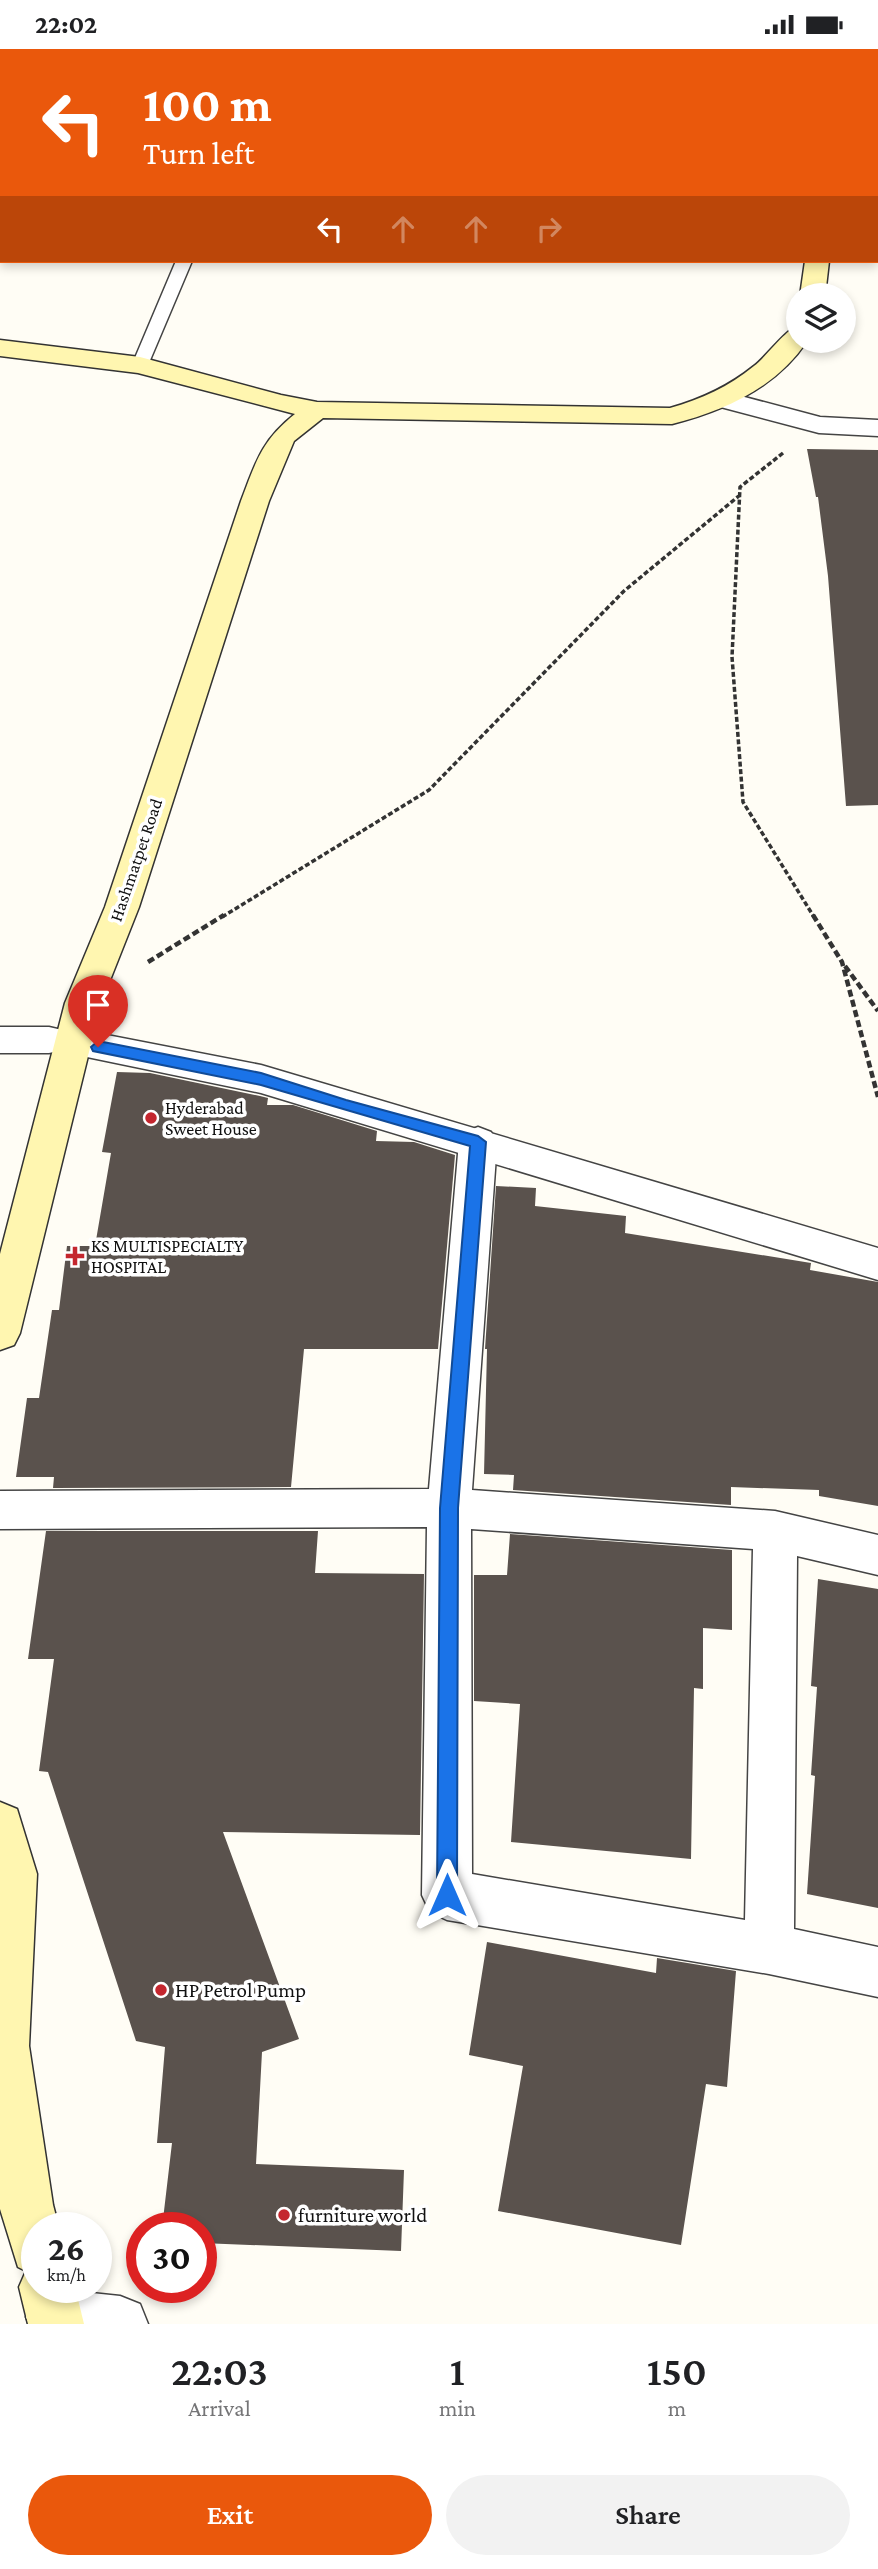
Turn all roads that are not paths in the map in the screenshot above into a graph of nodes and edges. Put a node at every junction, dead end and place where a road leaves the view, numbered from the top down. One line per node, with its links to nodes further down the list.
1 (183, 263): 6 (lane)
2 (817, 263): 3 (main road)
3 (814, 283)
4 (0, 348): 6 (main road)
5 (786, 349): 7 (main road)
6 (140, 365): 8 (main road)
7 (722, 399): 9 (main road); 10 (street)
8 (278, 403): 9 (main road); 12 (main road, Hashmatpet Road)
9 (317, 409): 12 (main road, Hashmatpet Road)
10 (878, 428)
11 (0, 1040): 12 (street)
12 (60, 1041): 13 (street); 14 (main road, Hashmatpet Road); 16 (main road, Hashmatpet Road)
13 (478, 1142): 15 (street); 17 (street)
14 (0, 1220)
15 (878, 1264)
16 (0, 1333)
17 (449, 1508): 18 (street); 19 (street); 22 (street)
18 (0, 1510)
19 (775, 1531): 20 (street); 22 (street)
20 (878, 1555)
21 (0, 1826): 24 (main road)
22 (769, 1949): 23 (street)
23 (878, 1972)
24 (2, 2035): 25 (main road)
25 (21, 2223)
26 (52, 2309): 27 (street)
27 (120, 2324)

